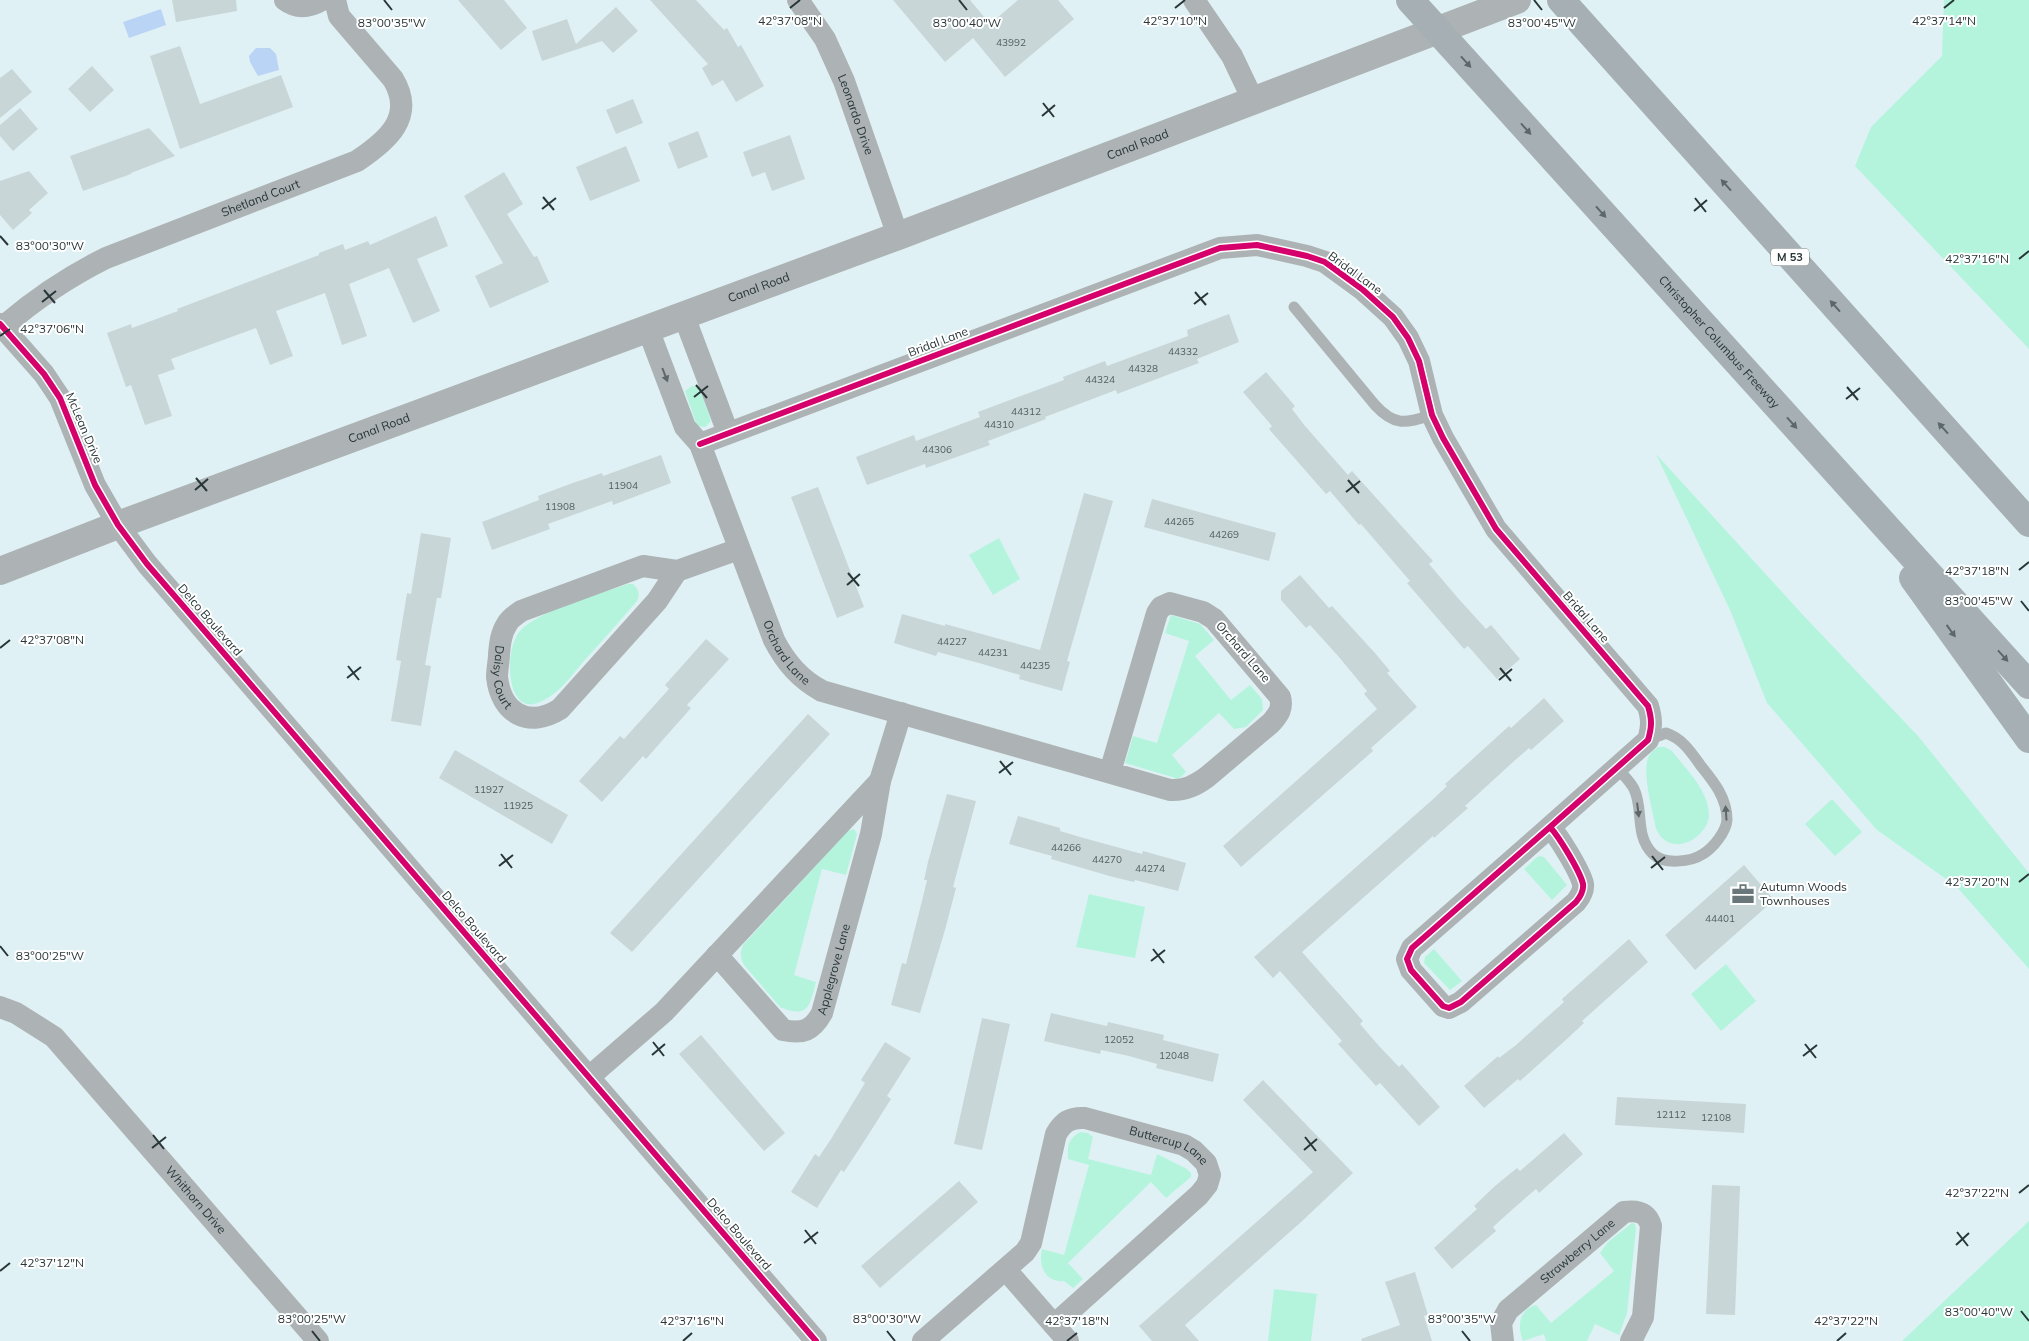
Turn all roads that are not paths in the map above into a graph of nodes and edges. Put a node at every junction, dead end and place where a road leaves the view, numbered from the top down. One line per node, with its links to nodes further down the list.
1 (284, 0): 7 (street, Shetland Court)
2 (798, 0): 10 (street, Leonardo Drive)
3 (1194, 0): 9 (street)
4 (1410, 0): 18 (highway, Christopher Columbus Freeway, one-way to 18)
5 (1517, 0): 9 (street, Canal Road)
6 (1561, 0): 19 (highway, M 53, one-way to 6)
7 (314, 3): 8 (street, Shetland Court)
8 (337, 8): 13 (street, Shetland Court)
9 (1253, 100): 10 (street, Canal Road)
10 (898, 236): 12 (street, Canal Road)
11 (1294, 307): 15 (lane)
12 (684, 316): 14 (street, Canal Road); 16 (street)
13 (1, 325): 22 (street, McLean Drive)
14 (648, 329): 17 (street, Orchard Lane, one-way to 17); 22 (street, Canal Road)
15 (1432, 415): 16 (street, Bridal Lane); 27 (street, Bridal Lane)
16 (728, 433): 17 (street, Bridal Lane)
17 (700, 444): 23 (street, Orchard Lane)
18 (1830, 464): 26 (highway, Christopher Columbus Freeway, one-way to 26); 29 (highway, one-way to 29)
19 (1976, 464): 20 (highway); 21 (highway, M 53)
20 (2029, 518)
21 (2029, 523)
22 (118, 525): 24 (street, Canal Road); 40 (street, Delco Boulevard)
23 (739, 549): 25 (street); 28 (street, Orchard Lane)
24 (0, 570)
25 (678, 572): 25 (street, Daisy Court)
26 (2029, 685)
27 (1648, 706): 30 (street); 31 (lane)
28 (901, 713): 33 (street, Orchard Lane); 34 (street, Applegrove Lane)
29 (2029, 739)
30 (1648, 740): 31 (lane); 32 (street)
31 (1682, 741): 32 (lane, one-way to 31)
32 (1617, 768): 36 (street)
33 (1110, 772): 33 (street, Orchard Lane)
34 (880, 781): 35 (street, Applegrove Lane); 37 (street, Applegrove Lane)
35 (844, 819): 37 (lane); 38 (street, Applegrove Lane)
36 (1550, 826): 36 (street)
37 (871, 834): 38 (street, Applegrove Lane)
38 (717, 955): 40 (street, Applegrove Lane)
39 (0, 1007): 43 (street, Whithorn Drive)
40 (589, 1077): 44 (street, Delco Boulevard)
41 (1006, 1270): 42 (street, Buttercup Lane); 42 (street, Buttercup Lane); 45 (street, Buttercup Lane)
42 (1061, 1333)
43 (318, 1341)
44 (816, 1341)
45 (924, 1341)
46 (1503, 1341): 47 (street, Strawberry Lane)
47 (1631, 1341)

